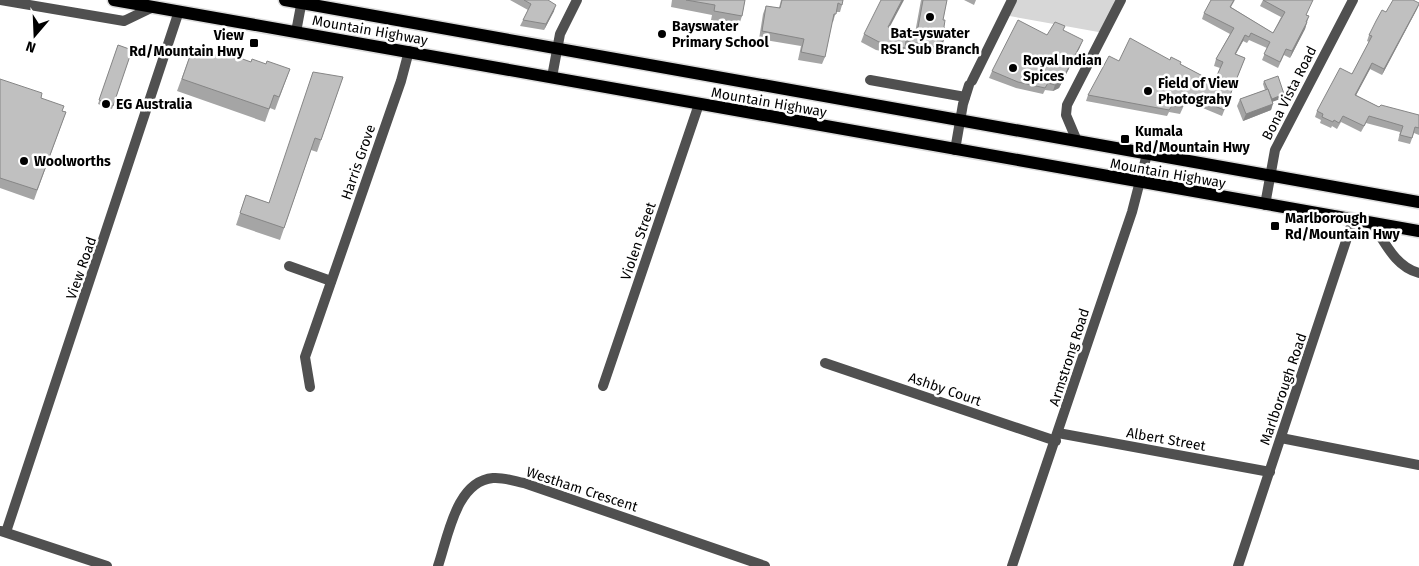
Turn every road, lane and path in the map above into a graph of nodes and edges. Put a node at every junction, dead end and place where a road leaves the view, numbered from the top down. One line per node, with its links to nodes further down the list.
1 (0, 0): 9 (street)
2 (114, 0): 9 (main road, Mountain Highway)
3 (285, 0): 8 (main road, Mountain Highway)
4 (577, 0): 12 (street)
5 (1012, 0): 16 (street)
6 (1121, 0): 19 (street)
7 (1353, 0): 22 (street, Bona Vista Road)
8 (302, 1): 11 (street); 12 (main road, Mountain Highway)
9 (154, 7): 10 (main road, Mountain Highway)
10 (179, 11): 11 (main road, Mountain Highway); 39 (street, View Road)
11 (296, 32): 13 (main road, Mountain Highway)
12 (557, 48): 14 (street); 18 (main road, Mountain Highway)
13 (409, 51): 14 (main road, Mountain Highway); 31 (street, Harris Grove)
14 (552, 77): 17 (main road, Mountain Highway)
15 (870, 80): 16 (street)
16 (965, 97): 18 (street)
17 (699, 104): 20 (main road, Mountain Highway); 33 (street, Violen Street)
18 (960, 121): 19 (main road, Mountain Highway); 20 (street)
19 (1077, 141): 21 (main road, Mountain Highway)
20 (955, 150): 23 (main road, Mountain Highway)
21 (1147, 154): 22 (main road, Mountain Highway); 23 (street, Armstrong Road)
22 (1269, 175): 24 (main road, Mountain Highway); 25 (street, Bona Vista Road)
23 (1141, 184): 25 (main road, Mountain Highway); 35 (street, Armstrong Road)
24 (1419, 202)
25 (1265, 205): 26 (main road, Mountain Highway)
26 (1353, 220): 27 (main road, Mountain Highway); 36 (street, Marlborough Road)
27 (1372, 223): 28 (main road, Mountain Highway); 30 (street)
28 (1419, 232)
29 (288, 266): 31 (street)
30 (1419, 273)
31 (331, 281): 34 (street, Harris Grove)
32 (825, 363): 35 (street, Ashby Court)
33 (603, 386)
34 (310, 387)
35 (1057, 437): 38 (street, Albert Street); 43 (street, Armstrong Road)
36 (1281, 438): 37 (street); 38 (street, Marlborough Road)
37 (1419, 465)
38 (1270, 472): 44 (street, Marlborough Road)
39 (3, 531): 40 (street)
40 (107, 566)
41 (438, 566): 42 (street, Westham Crescent)
42 (765, 566)
43 (1012, 566)
44 (1238, 566)

